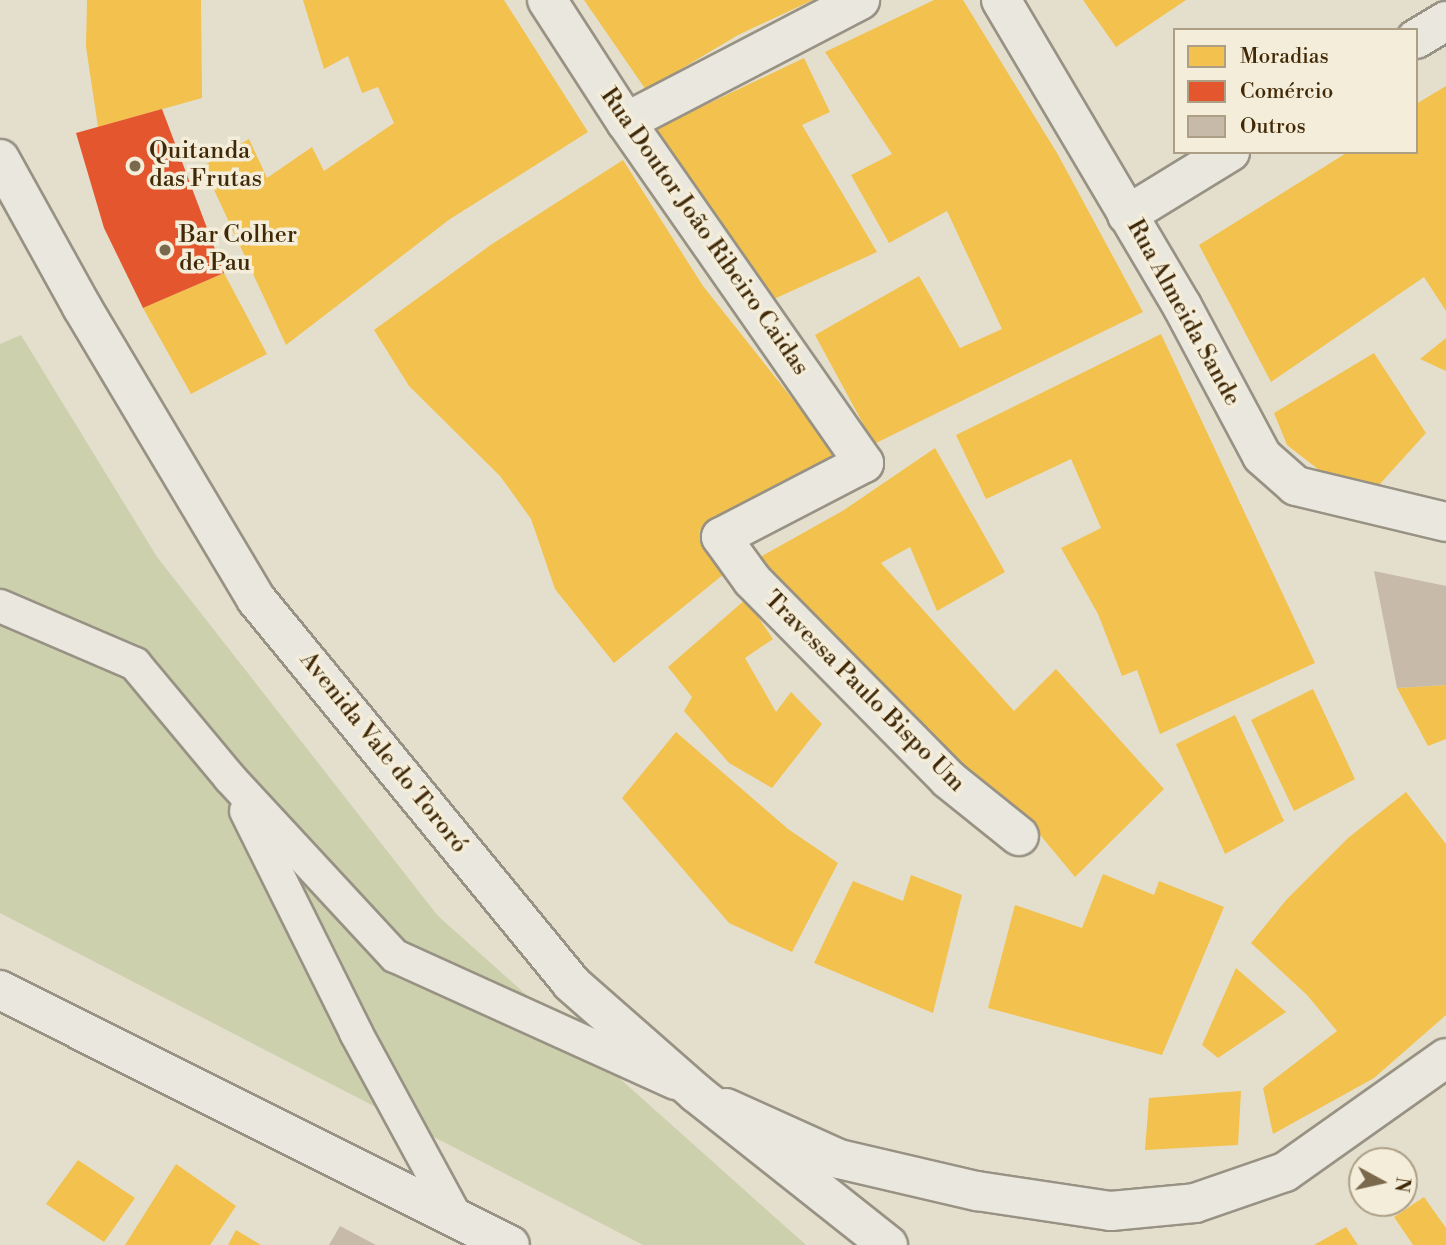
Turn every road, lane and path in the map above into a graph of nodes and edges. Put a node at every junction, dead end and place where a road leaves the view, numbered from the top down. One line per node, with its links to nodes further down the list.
1 (547, 0): 6 (street, Rua Doutor João Ribeiro Caidas)
2 (860, 0): 6 (street)
3 (1001, 0): 9 (street, Rua Almeida Sande)
4 (1446, 21): 5 (street)
5 (1418, 38)
6 (626, 122): 11 (street, Rua Doutor João Ribeiro Caidas)
7 (1227, 154): 9 (street)
8 (0, 159): 17 (street, Avenida Vale do Tororó)
9 (1127, 215): 10 (street, Rua Almeida Sande)
10 (1446, 522)
11 (721, 537): 14 (street, Travessa Paulo Bispo Um)
12 (0, 606): 13 (lane)
13 (230, 778): 17 (lane); 18 (lane)
14 (1018, 836)
15 (0, 990): 18 (street)
16 (1446, 1058): 17 (street)
17 (696, 1093): 20 (street, Avenida Vale do Tororó)
18 (458, 1221): 19 (street)
19 (510, 1245)
20 (888, 1245)

